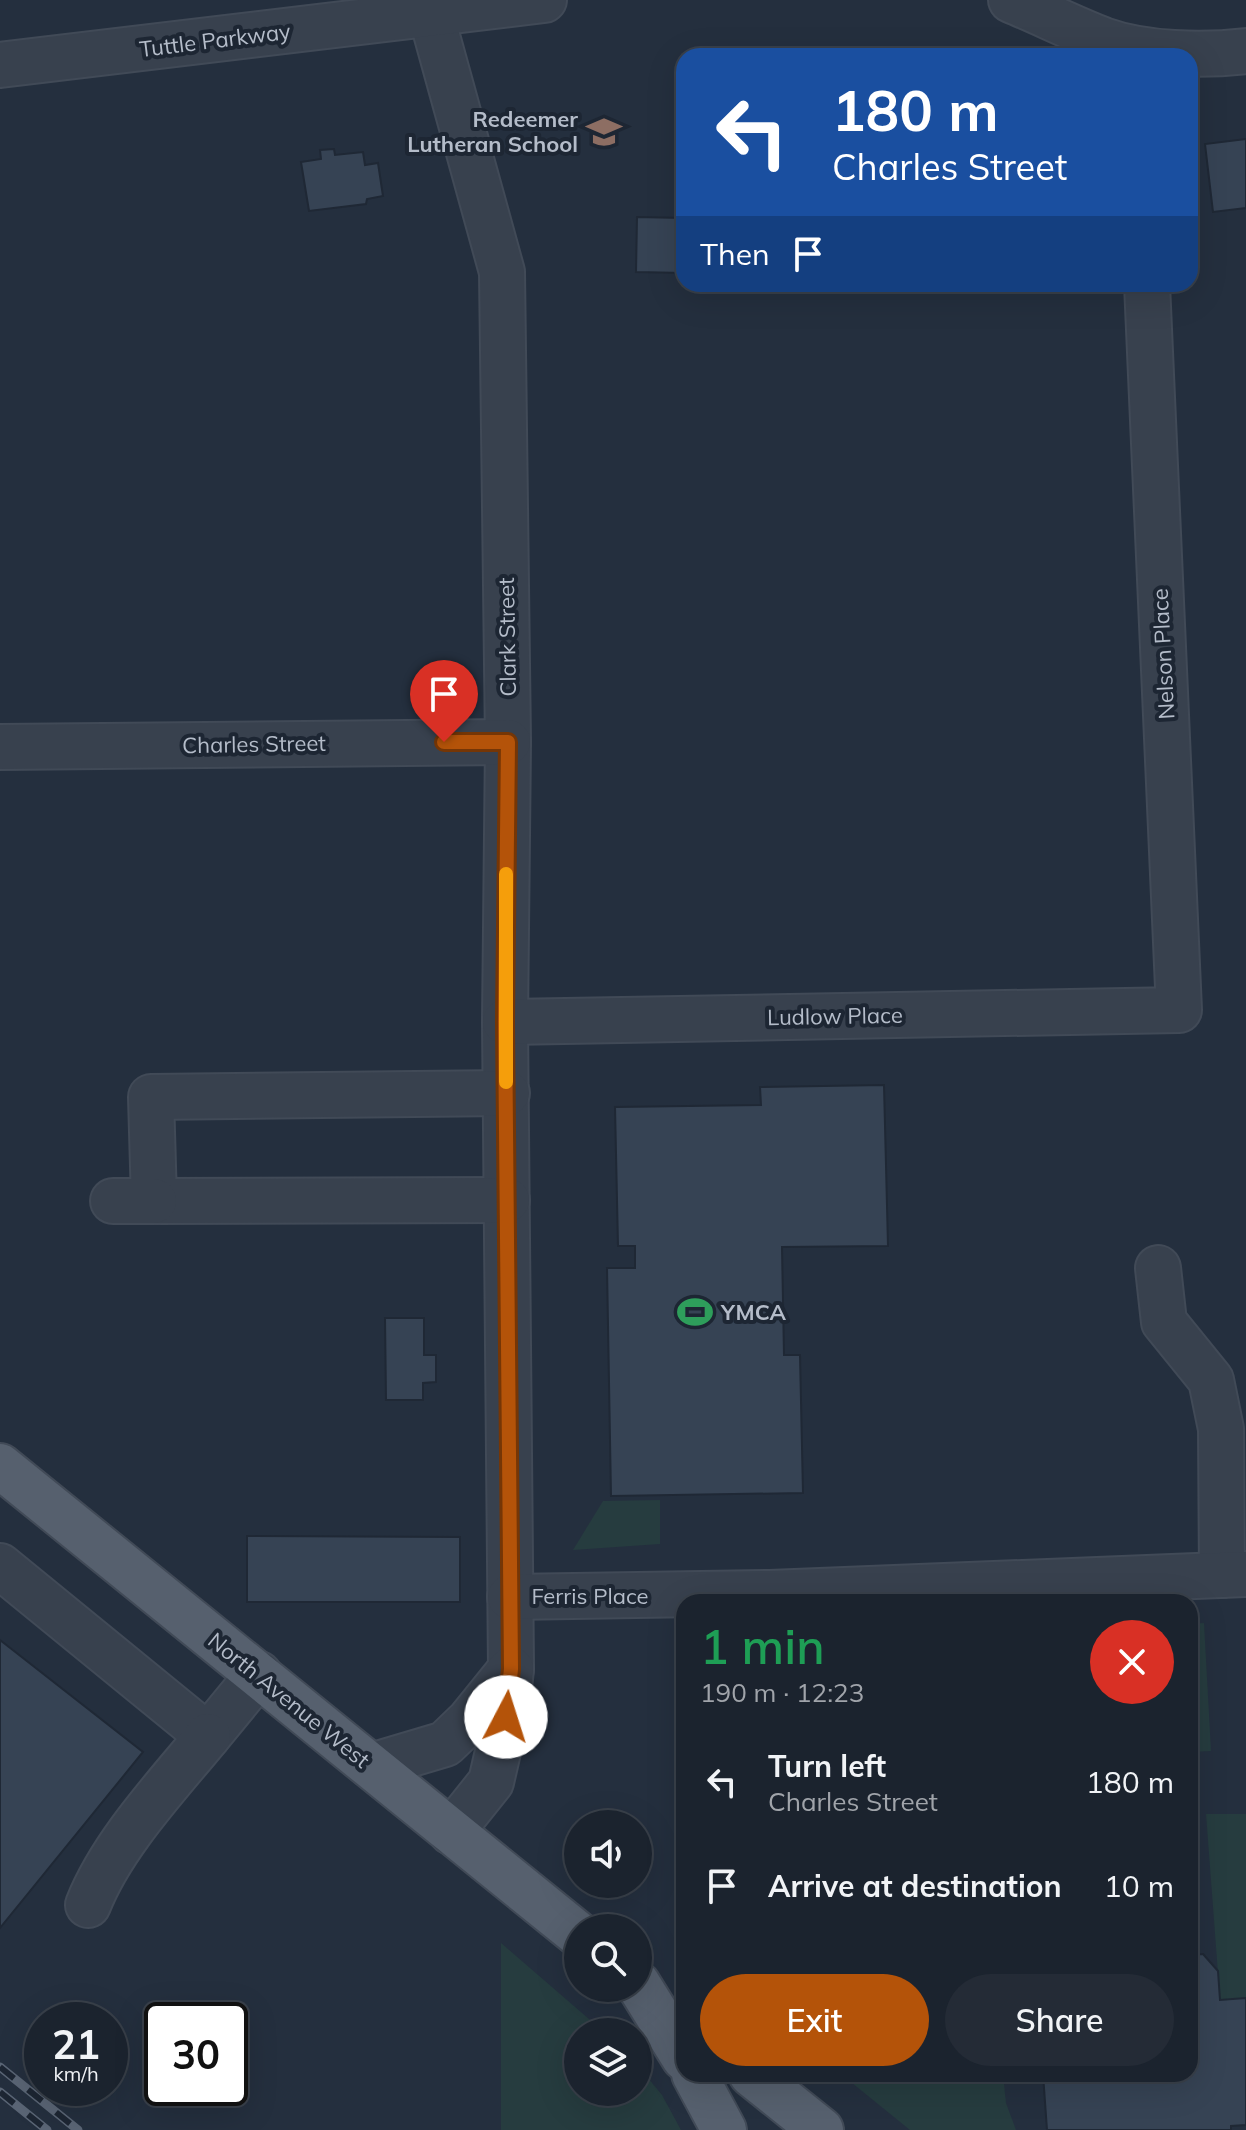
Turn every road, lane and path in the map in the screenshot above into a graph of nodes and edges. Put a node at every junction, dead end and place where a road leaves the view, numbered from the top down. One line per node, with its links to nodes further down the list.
1 (544, 0): 3 (street, Tuttle Parkway)
2 (1011, 0): 4 (street)
3 (429, 7): 7 (street, Tuttle Parkway); 9 (street, Clark Street)
4 (1125, 48)
5 (1246, 51): 6 (street)
6 (1198, 55)
7 (0, 65)
8 (1147, 292): 11 (street, Nelson Place)
9 (508, 742): 10 (street, Charles Street); 12 (street, Clark Street)
10 (0, 747)
11 (1165, 1011): 12 (street, Ludlow Place)
12 (505, 1022): 13 (street, Clark Street)
13 (507, 1093): 14 (street, Clark Street); 14 (street)
14 (507, 1200): 21 (street, Clark Street)
15 (1158, 1268): 18 (street)
16 (0, 1466): 23 (main road, North Avenue West)
17 (0, 1566): 24 (street)
18 (1234, 1574): 20 (street, Ferris Place)
19 (676, 1594): 21 (street, Ferris Place)
20 (705, 1594)
21 (510, 1597): 22 (street, Clark Street)
22 (511, 1669): 25 (street); 26 (street, Clark Street)
23 (259, 1674): 24 (street); 25 (main road, North Avenue West)
24 (208, 1736): 27 (street)
25 (371, 1766): 26 (main road, North Avenue West)
26 (451, 1832): 28 (main road, North Avenue West)
27 (88, 1905)
28 (564, 1923)
29 (652, 1994): 31 (main road)
30 (650, 2002): 32 (main road)
31 (676, 2013)
32 (676, 2045)
33 (698, 2082): 35 (main road)
34 (761, 2082): 36 (main road)
35 (724, 2130)
36 (821, 2130)

